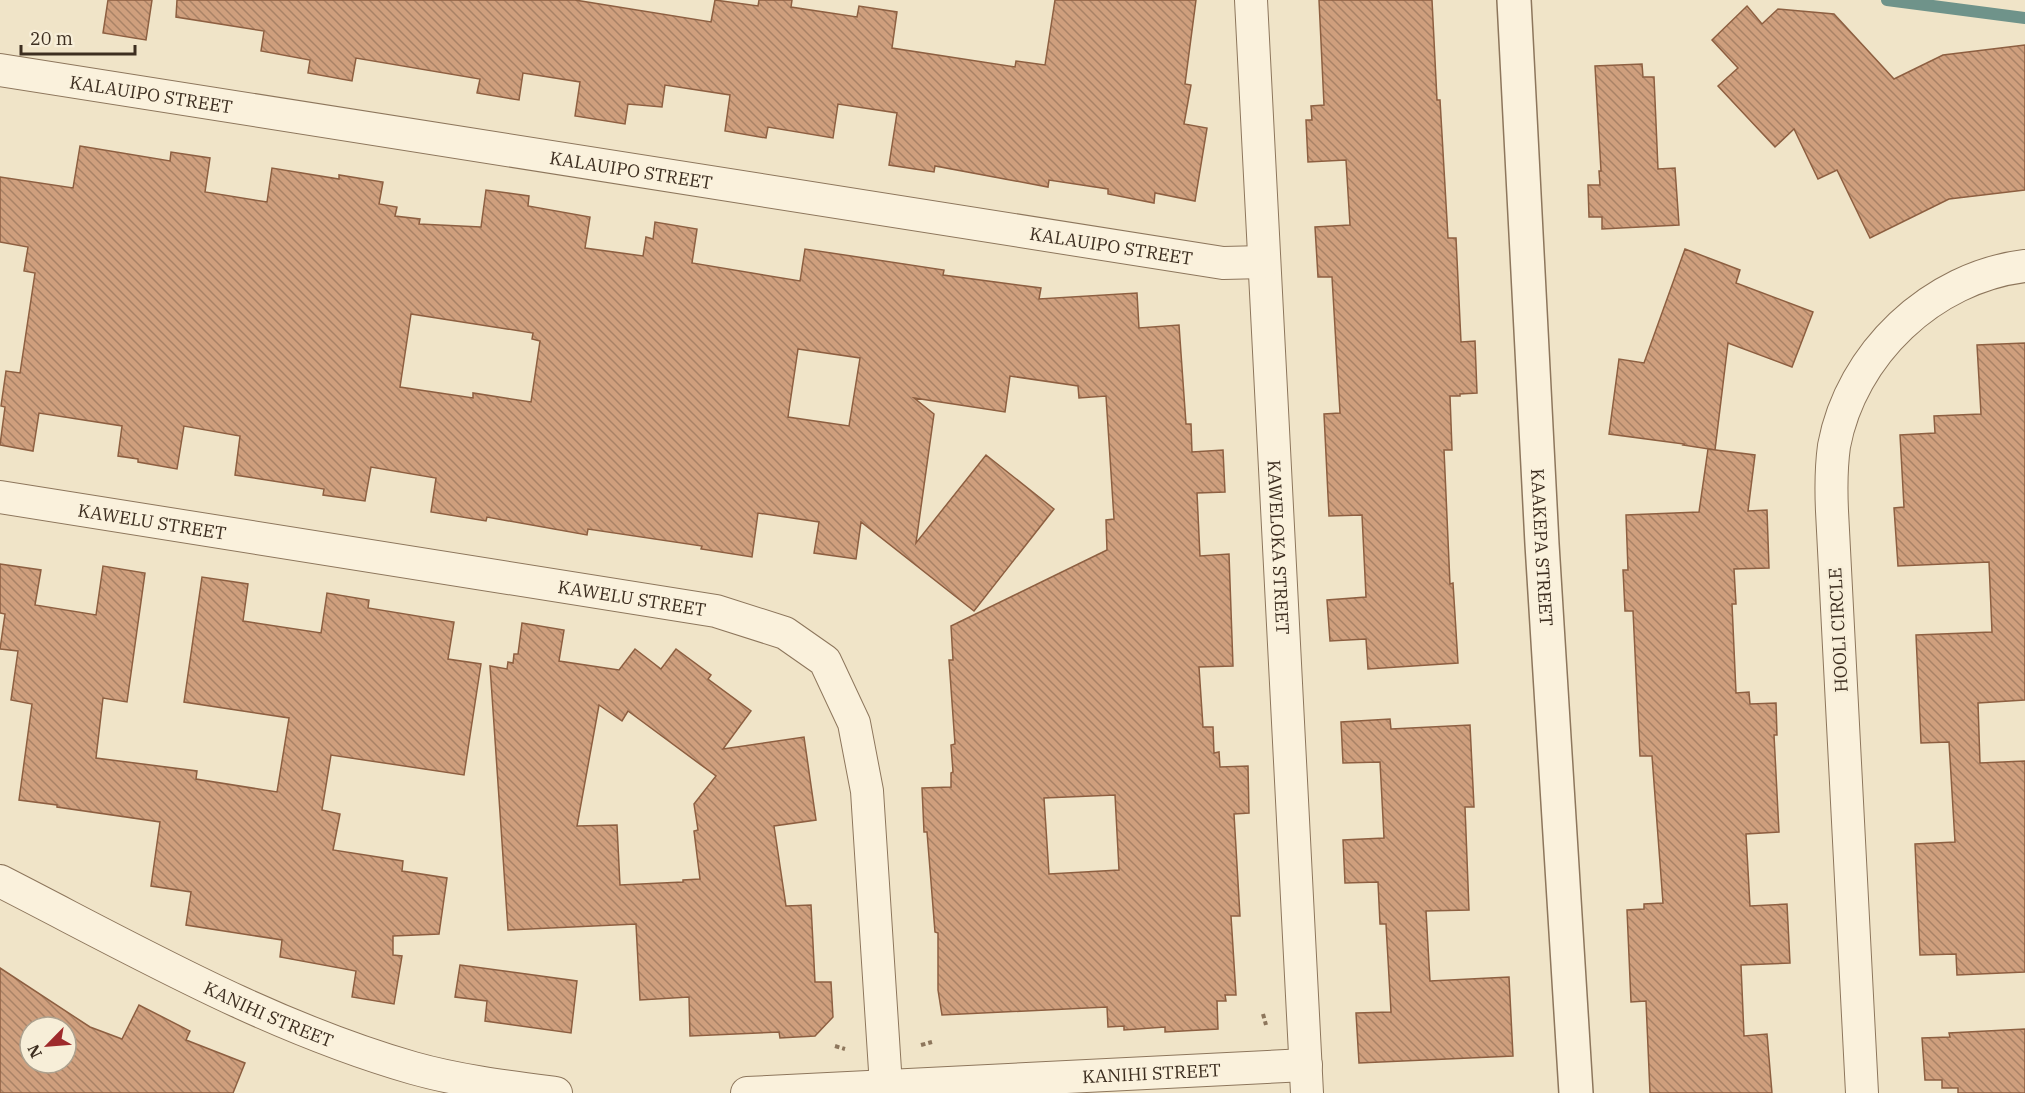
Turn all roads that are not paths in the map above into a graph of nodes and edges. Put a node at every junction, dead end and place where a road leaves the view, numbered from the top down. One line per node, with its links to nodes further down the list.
1 (1251, 0): 4 (street, KAWELOKA STREET)
2 (1514, 0): 12 (street, KAAKEPA STREET)
3 (0, 70): 4 (street, KALAUIPO STREET)
4 (1264, 262): 8 (street, KAWELOKA STREET)
5 (2025, 266): 13 (street, HOOLI CIRCLE)
6 (0, 497): 9 (street, KAWELU STREET)
7 (0, 881): 10 (street, KANIHI STREET)
8 (1306, 1079): 9 (street, KANIHI STREET)
9 (886, 1086): 11 (street, KANIHI STREET)
10 (556, 1093)
11 (747, 1093)
12 (1576, 1093)
13 (1862, 1093)

